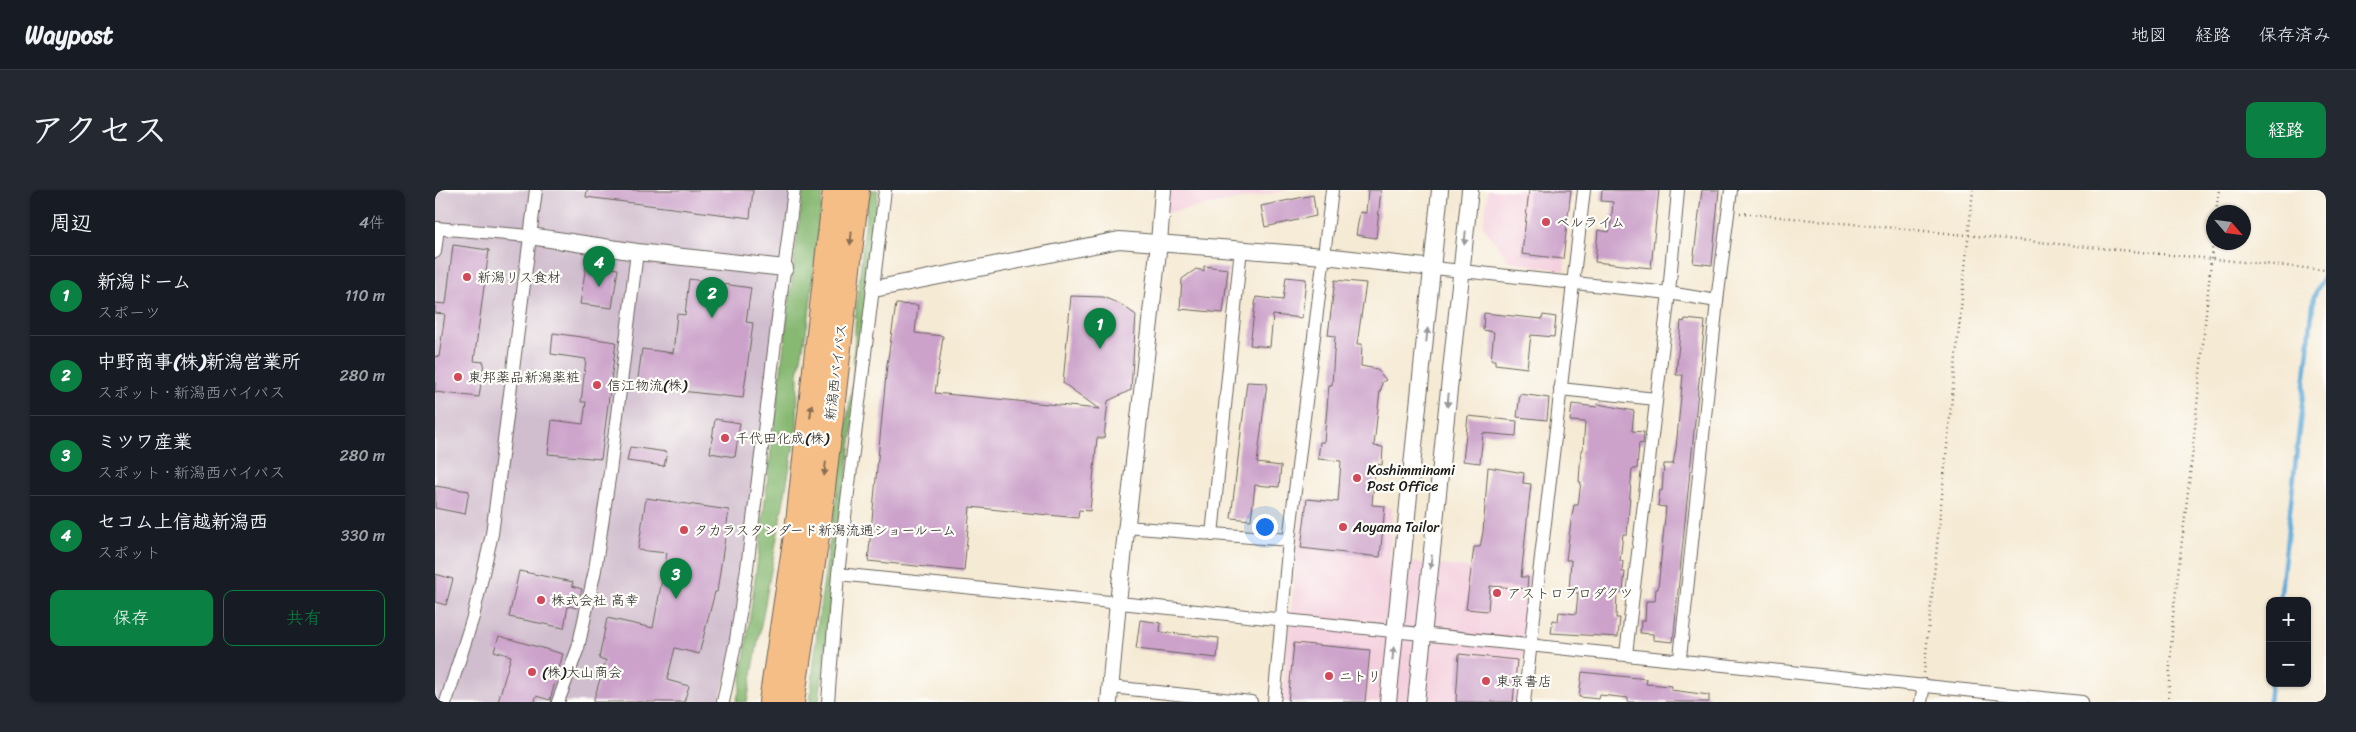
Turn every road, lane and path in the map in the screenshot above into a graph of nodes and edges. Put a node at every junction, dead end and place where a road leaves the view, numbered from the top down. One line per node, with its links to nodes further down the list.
1 (536, 190): 19 (street)
2 (794, 190): 27 (street)
3 (835, 190): 37 (highway, 新潟西バイパス, one-way to 3)
4 (857, 190): 47 (highway, 新潟西バイパス, one-way to 47)
5 (885, 190): 32 (street)
6 (1163, 190): 20 (street)
7 (1331, 190): 25 (street)
8 (1441, 190): 28 (street)
9 (1470, 190): 29 (street, one-way to 29)
10 (1584, 190): 31 (street)
11 (1678, 190): 33 (street)
12 (1731, 190): 16 (street)
13 (1973, 190): 18 (path)
14 (2219, 190): 15 (path)
15 (2217, 205)
16 (1729, 212): 18 (path); 34 (street)
17 (437, 228): 19 (street); 23 (street)
18 (1969, 234): 26 (path); 50 (path)
19 (530, 236): 24 (street); 53 (street)
20 (1159, 243): 21 (street); 32 (street); 38 (street)
21 (1241, 248): 25 (street); 39 (street)
22 (2212, 250): 26 (path)
23 (435, 252)
24 (637, 252): 27 (street); 54 (street)
25 (1324, 256): 28 (street); 40 (street)
26 (2211, 260): 30 (path); 68 (path)
27 (785, 268): 55 (street)
28 (1434, 268): 29 (street); 44 (street, one-way to 28)
29 (1462, 270): 31 (street); 45 (street, one-way to 45)
30 (2326, 270)
31 (1573, 282): 33 (street); 35 (street)
32 (875, 289): 41 (street)
33 (1669, 293): 34 (street); 36 (street)
34 (1717, 302): 49 (street)
35 (1560, 389): 36 (street); 46 (street)
36 (1655, 399): 48 (street)
37 (798, 522): 56 (highway); 57 (highway, 新潟西バイパス)
38 (1127, 527): 39 (street); 42 (street)
39 (1211, 535): 40 (street)
40 (1289, 540): 43 (street)
41 (838, 574): 42 (street); 60 (street)
42 (1117, 602): 43 (street); 51 (street)
43 (1283, 620): 44 (street); 62 (street)
44 (1396, 632): 45 (street); 63 (street, one-way to 44)
45 (1423, 635): 46 (street); 64 (street)
46 (1531, 644): 48 (street); 65 (street)
47 (800, 652): 58 (highway, 新潟西バイパス); 59 (highway)
48 (1626, 654): 49 (street)
49 (1681, 658): 50 (street)
50 (1924, 685): 66 (street); 67 (street)
51 (1110, 695): 52 (street)
52 (1195, 699): 61 (street)
53 (446, 702)
54 (558, 702)
55 (723, 702)
56 (757, 702)
57 (771, 702)
58 (792, 702)
59 (797, 702)
60 (828, 702)
61 (1251, 702)
62 (1275, 702)
63 (1388, 702)
64 (1416, 702)
65 (1524, 702)
66 (1921, 702)
67 (2082, 702)
68 (2167, 702)

